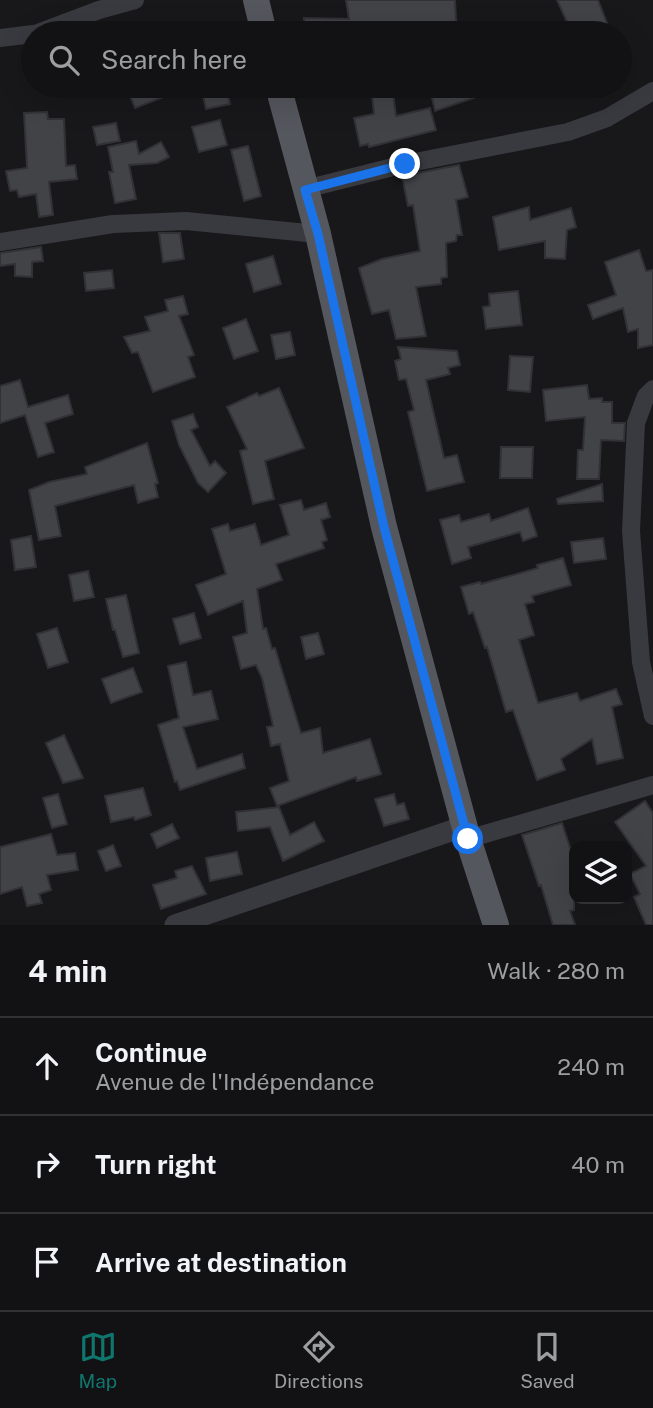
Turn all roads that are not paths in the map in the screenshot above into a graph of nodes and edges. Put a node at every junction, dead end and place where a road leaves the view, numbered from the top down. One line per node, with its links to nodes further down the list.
1 (135, 0): 3 (street)
2 (256, 0): 4 (main road)
3 (70, 21)
4 (261, 21)
5 (21, 36): 6 (street)
6 (0, 38)
7 (653, 91): 9 (street)
8 (281, 98): 9 (main road)
9 (305, 190): 10 (main road)
10 (318, 234): 11 (street); 15 (main road)
11 (0, 242)
12 (653, 389): 13 (street)
13 (653, 716)
14 (653, 785): 15 (street)
15 (467, 832): 16 (street); 17 (main road)
16 (175, 925)
17 (496, 925)

